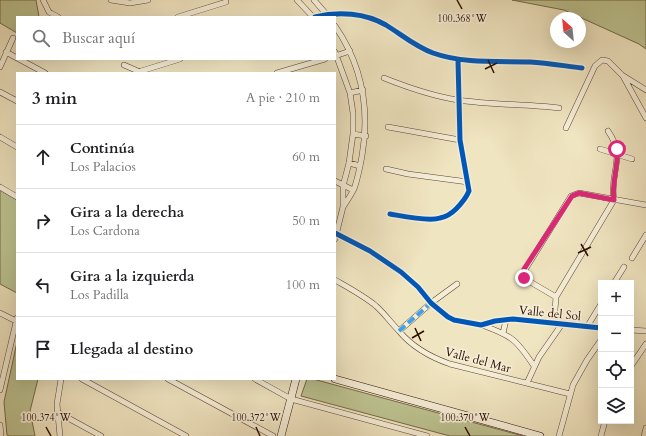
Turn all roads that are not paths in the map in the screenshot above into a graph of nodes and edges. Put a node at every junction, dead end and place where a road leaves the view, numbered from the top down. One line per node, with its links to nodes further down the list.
1 (43, 0): 7 (street)
2 (111, 0): 3 (street)
3 (148, 0)
4 (314, 0): 10 (street)
5 (299, 1): 9 (street)
6 (226, 2): 8 (street)
7 (56, 16)
8 (181, 16)
9 (313, 16)
10 (328, 16): 20 (street)
11 (336, 28): 13 (street)
12 (13, 38): 14 (street)
13 (350, 51): 15 (street); 29 (street)
14 (6, 52): 16 (street); 22 (street)
15 (336, 54): 32 (street)
16 (16, 57)
17 (22, 60): 24 (street)
18 (177, 60): 25 (street)
19 (322, 60): 26 (street)
20 (458, 60): 23 (street); 34 (street)
21 (124, 65): 25 (street)
22 (0, 67)
23 (582, 68)
24 (43, 72)
25 (140, 72)
26 (280, 72)
27 (622, 75): 30 (street); 36 (street); 38 (street)
28 (384, 78): 34 (street)
29 (363, 90): 32 (street); 41 (street)
30 (646, 90)
31 (0, 92): 33 (street)
32 (350, 93): 40 (street)
33 (16, 100)
34 (459, 100): 35 (street); 43 (street)
35 (559, 108)
36 (646, 118)
37 (388, 127): 43 (street)
38 (566, 128)
39 (608, 131): 46 (street)
40 (353, 134): 41 (street); 48 (street)
41 (366, 136): 49 (street)
42 (0, 138): 44 (street)
43 (460, 140): 52 (street)
44 (16, 146)
45 (600, 149): 46 (street)
46 (618, 155): 47 (street); 57 (street)
47 (632, 159)
48 (349, 163): 49 (street); 53 (street)
49 (360, 166): 55 (street)
50 (386, 169): 52 (street)
51 (336, 182): 53 (street)
52 (468, 182): 60 (street)
53 (343, 186): 55 (street); 59 (street)
54 (0, 187): 56 (street)
55 (353, 190): 59 (street)
56 (16, 196)
57 (614, 200): 58 (street); 69 (street); 69 (street)
58 (646, 205)
59 (343, 207): 61 (street)
60 (390, 214)
61 (336, 232)
62 (336, 235): 70 (street, Valle del Sol)
63 (646, 235): 64 (street)
64 (632, 258)
65 (624, 267): 66 (street)
66 (616, 280)
67 (336, 281): 81 (street, Valle del Mar)
68 (457, 284): 70 (street)
69 (556, 297): 75 (street)
70 (431, 303): 77 (street, Valle del Sol); 81 (street)
71 (598, 309): 78 (street)
72 (0, 313): 73 (street)
73 (16, 320): 87 (street)
74 (506, 320): 75 (street, Valle del Sol); 77 (street, Valle del Sol); 83 (street)
75 (554, 323): 76 (street, Valle del Sol)
76 (562, 324): 78 (street, Valle del Sol); 89 (street)
77 (482, 325): 83 (street)
78 (587, 327): 79 (street, Valle del Sol)
79 (598, 328)
80 (634, 330): 82 (street)
81 (399, 331): 96 (street, Valle del Mar)
82 (646, 331)
83 (504, 333): 89 (street)
84 (646, 344): 88 (street)
85 (598, 345): 98 (street)
86 (0, 357): 87 (street)
87 (6, 360): 97 (street)
88 (634, 362)
89 (534, 366): 96 (street)
90 (336, 379): 111 (street)
91 (61, 380): 100 (street)
92 (84, 380): 107 (street)
93 (170, 380): 108 (street)
94 (257, 380): 99 (street)
95 (296, 380): 99 (street)
96 (527, 383): 98 (street, Valle del Mar)
97 (0, 390)
98 (570, 394): 112 (street)
99 (291, 399): 109 (street); 110 (street)
100 (56, 412): 105 (street); 106 (street)
101 (604, 424): 113 (street)
102 (0, 425): 104 (street)
103 (646, 428): 114 (street)
104 (1, 436)
105 (60, 436)
106 (100, 436)
107 (186, 436)
108 (273, 436)
109 (281, 436)
110 (427, 436)
111 (540, 436)
112 (559, 436)
113 (601, 436)
114 (644, 436)

